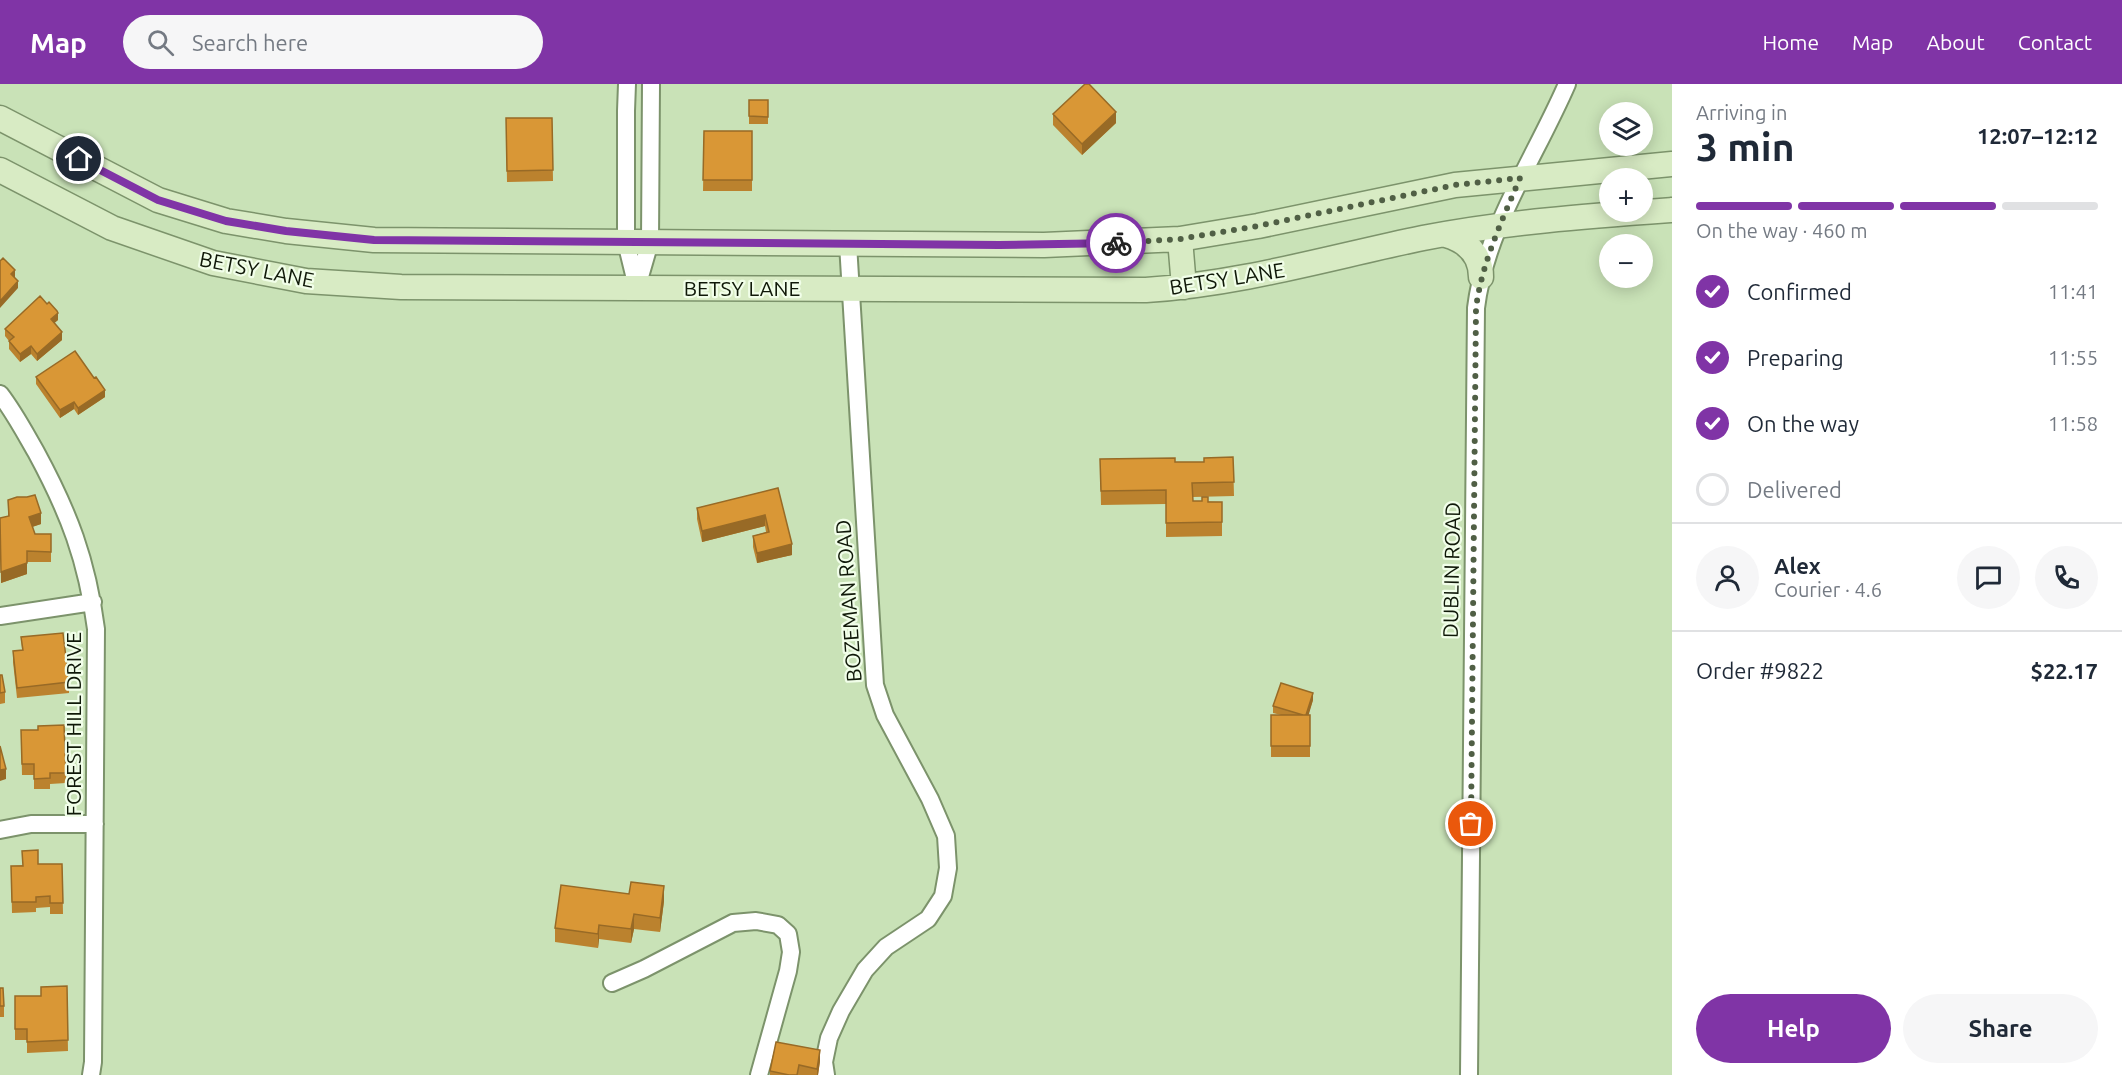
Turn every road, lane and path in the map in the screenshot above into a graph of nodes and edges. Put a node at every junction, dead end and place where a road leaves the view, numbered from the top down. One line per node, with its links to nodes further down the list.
1 (627, 84): 6 (street)
2 (651, 84): 5 (street)
3 (1567, 84): 9 (street, DUBLIN ROAD)
4 (0, 118): 14 (main road, BETSY LANE)
5 (651, 151): 6 (street); 15 (street)
6 (626, 152): 14 (street)
7 (1672, 164): 9 (main road, BETSY LANE)
8 (0, 170): 18 (main road, BETSY LANE)
9 (1520, 178): 11 (street, DUBLIN ROAD); 13 (main road, BETSY LANE)
10 (1672, 210): 11 (main road, BETSY LANE)
11 (1499, 226): 12 (main road, BETSY LANE); 17 (street, DUBLIN ROAD)
12 (1446, 235): 17 (main road); 19 (main road, BETSY LANE)
13 (1180, 239): 16 (main road, BETSY LANE); 19 (main road)
14 (626, 242): 15 (main road, BETSY LANE); 18 (street)
15 (650, 242): 16 (main road, BETSY LANE); 18 (street)
16 (848, 244): 20 (street, BOZEMAN ROAD)
17 (1481, 277): 30 (street, DUBLIN ROAD)
18 (637, 287): 20 (main road, BETSY LANE)
19 (1184, 287): 20 (main road, BETSY LANE)
20 (851, 288): 29 (street, BOZEMAN ROAD)
21 (0, 394): 22 (street, FOREST HILL DRIVE)
22 (93, 602): 23 (street); 24 (street, FOREST HILL DRIVE)
23 (0, 616)
24 (95, 824): 25 (street); 27 (street, FOREST HILL DRIVE)
25 (0, 830)
26 (612, 983): 28 (street)
27 (91, 1075)
28 (759, 1075)
29 (826, 1075)
30 (1469, 1075)

